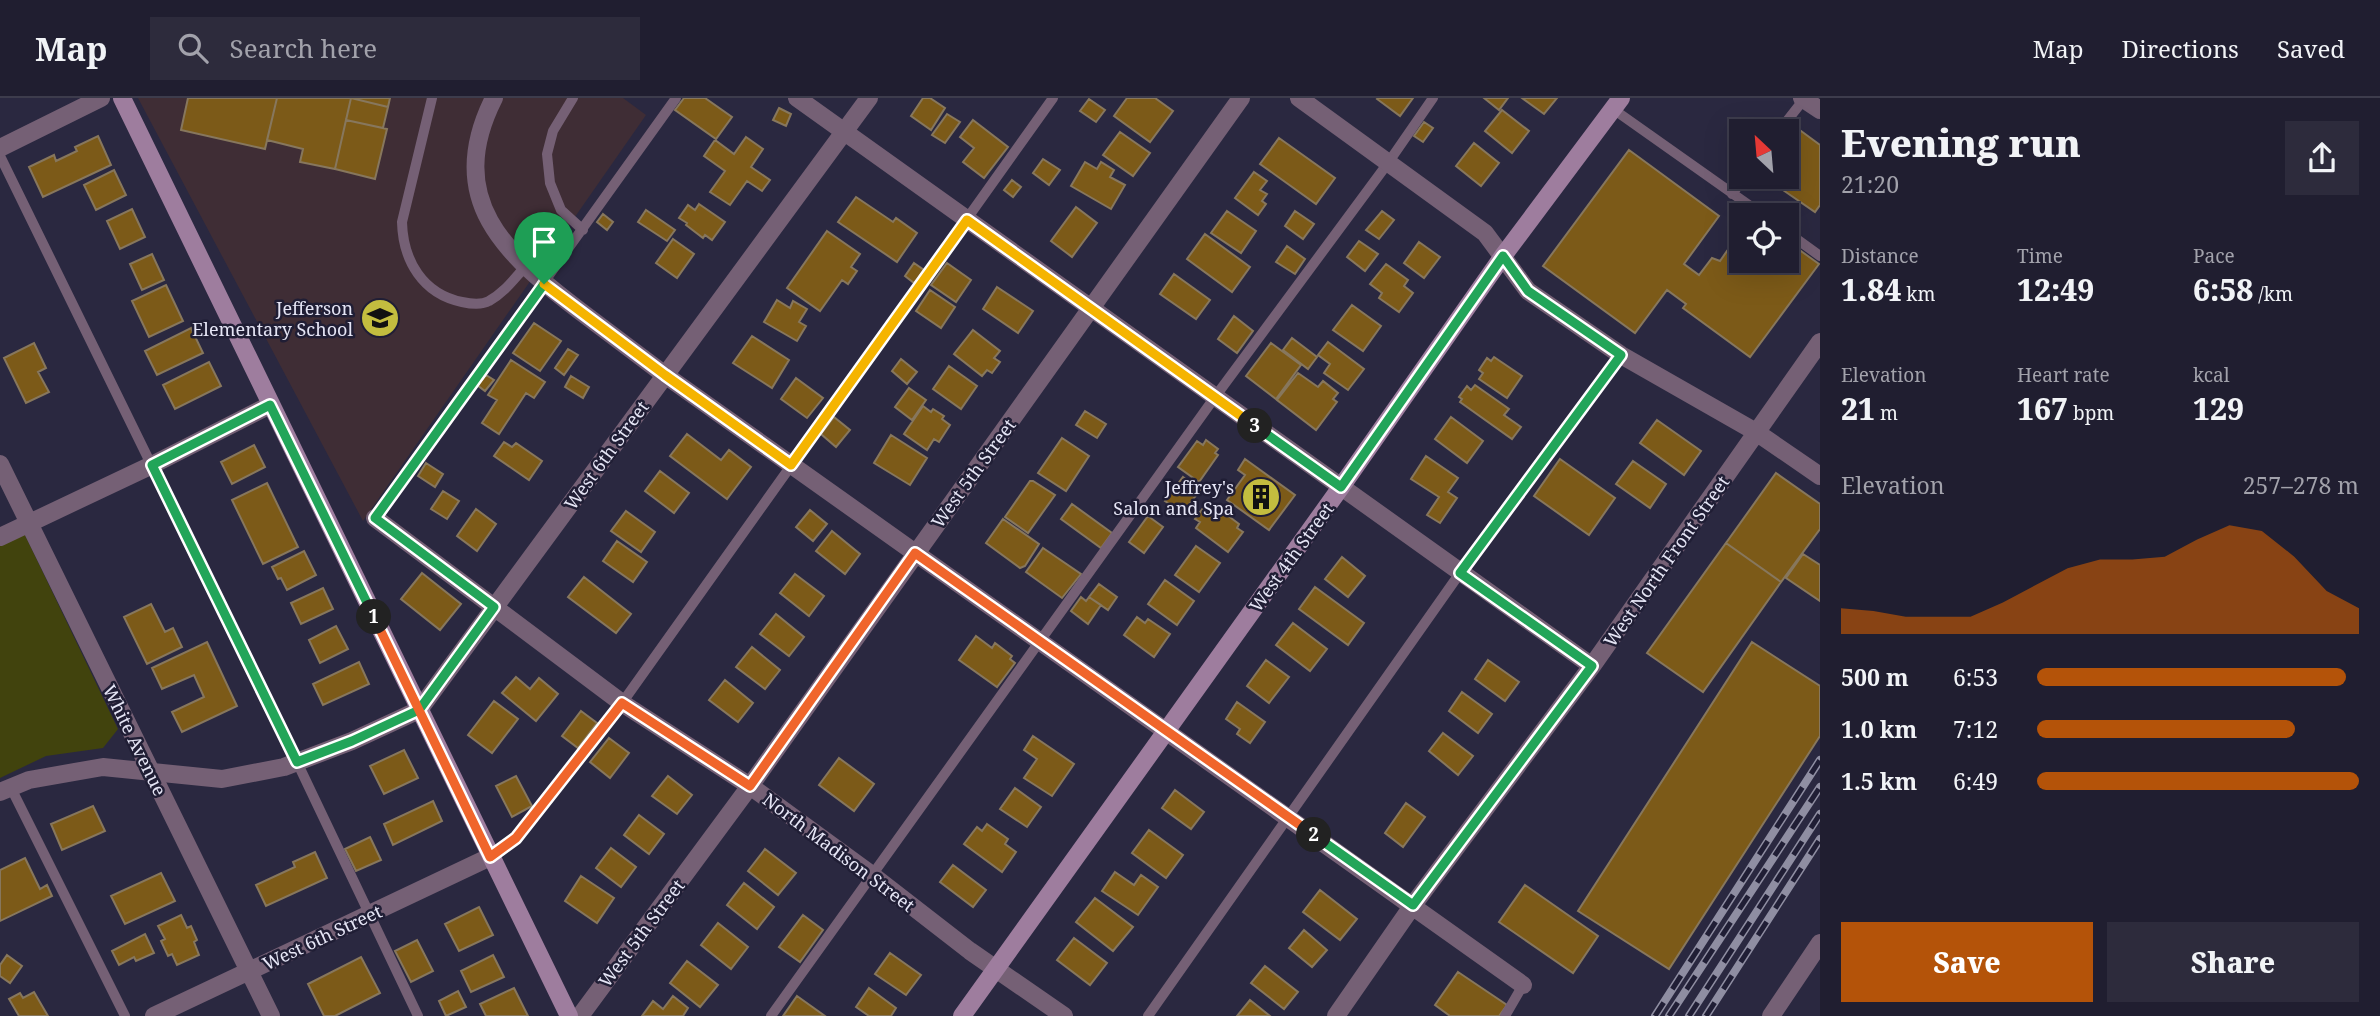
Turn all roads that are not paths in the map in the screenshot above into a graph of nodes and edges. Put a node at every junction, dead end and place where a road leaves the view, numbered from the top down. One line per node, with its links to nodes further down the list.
1 (101, 98): 18 (street)
2 (122, 98): 36 (main road)
3 (432, 98): 29 (lane)
4 (494, 98): 29 (street)
5 (573, 98): 25 (lane)
6 (676, 98): 25 (lane)
7 (797, 98): 17 (street)
8 (869, 98): 17 (street, West 6th Street)
9 (1053, 98): 24 (lane)
10 (1241, 98): 31 (street, West 5th Street)
11 (1299, 98): 20 (street)
12 (1433, 98): 20 (lane)
13 (1804, 98): 15 (street); 16 (lane)
14 (1617, 103): 22 (lane); 27 (main road, West 4th Street)
15 (1820, 110)
16 (1788, 119)
17 (845, 132): 24 (street); 34 (street, West 6th Street)
18 (0, 148)
19 (0, 156): 39 (lane)
20 (1388, 163): 27 (street); 35 (lane)
21 (1736, 189): 22 (lane)
22 (1732, 194): 23 (lane)
23 (1745, 203)
24 (967, 220): 31 (street); 40 (lane)
25 (583, 230): 30 (lane)
26 (1799, 241): 28 (lane)
27 (1503, 256): 33 (street); 42 (main road, West 4th Street)
28 (1820, 256)
29 (525, 267): 30 (street)
30 (544, 284): 34 (street); 43 (lane)
31 (1091, 308): 35 (street); 46 (street, West 5th Street)
32 (1820, 342): 37 (street, West North Front Street)
33 (1621, 355): 37 (street); 47 (lane)
34 (665, 375): 40 (street); 48 (street, West 6th Street)
35 (1215, 397): 42 (street); 49 (lane)
36 (270, 405): 39 (street); 52 (main road)
37 (1756, 432): 41 (street); 50 (street, West North Front Street)
38 (0, 464): 44 (street, White Avenue)
39 (152, 465): 44 (street); 54 (lane)
40 (791, 465): 46 (street); 51 (lane)
41 (1820, 476)
42 (1341, 487): 47 (street); 53 (main road, West 4th Street)
43 (375, 518): 48 (street, North Madison Street)
44 (28, 524): 45 (street); 55 (street, White Avenue)
45 (0, 537)
46 (915, 553): 49 (street); 56 (street, West 5th Street)
47 (1460, 573): 50 (street); 58 (lane)
48 (494, 607): 51 (street, North Madison Street); 52 (street, West 6th Street)
49 (1040, 642): 53 (street); 60 (lane)
50 (1592, 666): 61 (street, West North Front Street)
51 (622, 703): 56 (street, North Madison Street); 59 (lane)
52 (419, 710): 54 (street); 59 (main road)
53 (1167, 731): 58 (street); 64 (main road, West 4th Street)
54 (297, 762): 55 (street); 62 (lane)
55 (151, 772): 57 (street); 65 (street, White Avenue)
56 (750, 786): 60 (street, North Madison Street); 72 (street, West 5th Street)
57 (5, 790): 67 (lane)
58 (1288, 817): 61 (street); 76 (lane)
59 (490, 857): 62 (street, West 6th Street); 71 (main road)
60 (872, 876): 64 (street, North Madison Street); 73 (lane)
61 (1413, 905): 66 (street); 77 (street, West North Front Street)
62 (370, 915): 65 (street, West 6th Street); 70 (lane)
63 (1820, 943): 79 (street)
64 (996, 969): 74 (main road, West 4th Street); 75 (street, North Madison Street)
65 (249, 972): 68 (street, West 6th Street); 69 (street, White Avenue)
66 (1523, 985): 78 (lane)
67 (125, 1016)
68 (154, 1016)
69 (271, 1016)
70 (418, 1016)
71 (569, 1016)
72 (580, 1016)
73 (771, 1016)
74 (962, 1016)
75 (1064, 1016)
76 (1148, 1016)
77 (1336, 1016)
78 (1505, 1016)
79 (1771, 1016)

